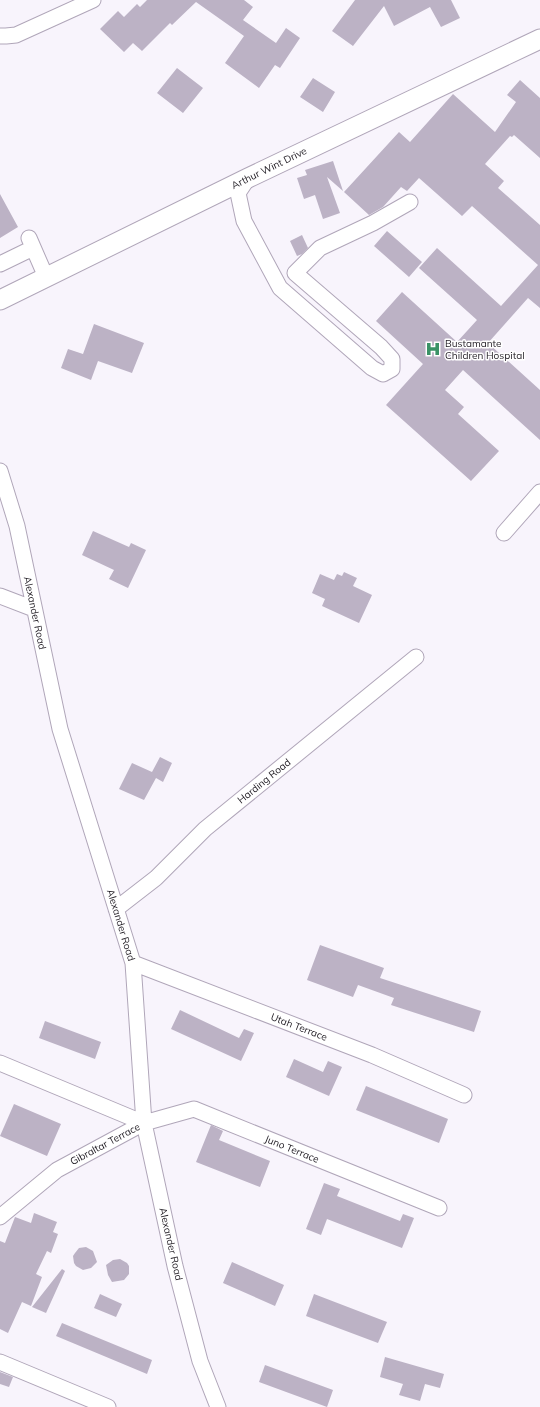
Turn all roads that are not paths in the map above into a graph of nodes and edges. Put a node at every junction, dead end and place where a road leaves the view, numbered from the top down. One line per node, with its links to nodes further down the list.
1 (93, 0): 2 (street)
2 (0, 36)
3 (540, 39): 4 (main road, Arthur Wint Drive)
4 (248, 178): 8 (main road, Arthur Wint Drive); 9 (street)
5 (410, 202): 7 (street)
6 (0, 264): 8 (street)
7 (295, 273): 9 (street); 9 (street)
8 (46, 277): 10 (main road, Arthur Wint Drive)
9 (280, 288)
10 (0, 300)
11 (0, 471): 15 (street, Alexander Road)
12 (540, 492): 13 (street)
13 (504, 533)
14 (0, 596): 15 (street)
15 (34, 609): 17 (street, Alexander Road)
16 (416, 657): 17 (street, Harding Road)
17 (116, 910): 18 (street, Alexander Road)
18 (133, 963): 20 (street, Utah Terrace); 21 (street, Alexander Road)
19 (0, 1063): 21 (street, Gibraltar Terrace)
20 (464, 1095)
21 (144, 1124): 22 (street, Juno Terrace); 23 (street, Gibraltar Terrace); 26 (street, Alexander Road)
22 (439, 1208)
23 (0, 1217)
24 (0, 1362): 25 (street)
25 (108, 1407)
26 (218, 1407)

